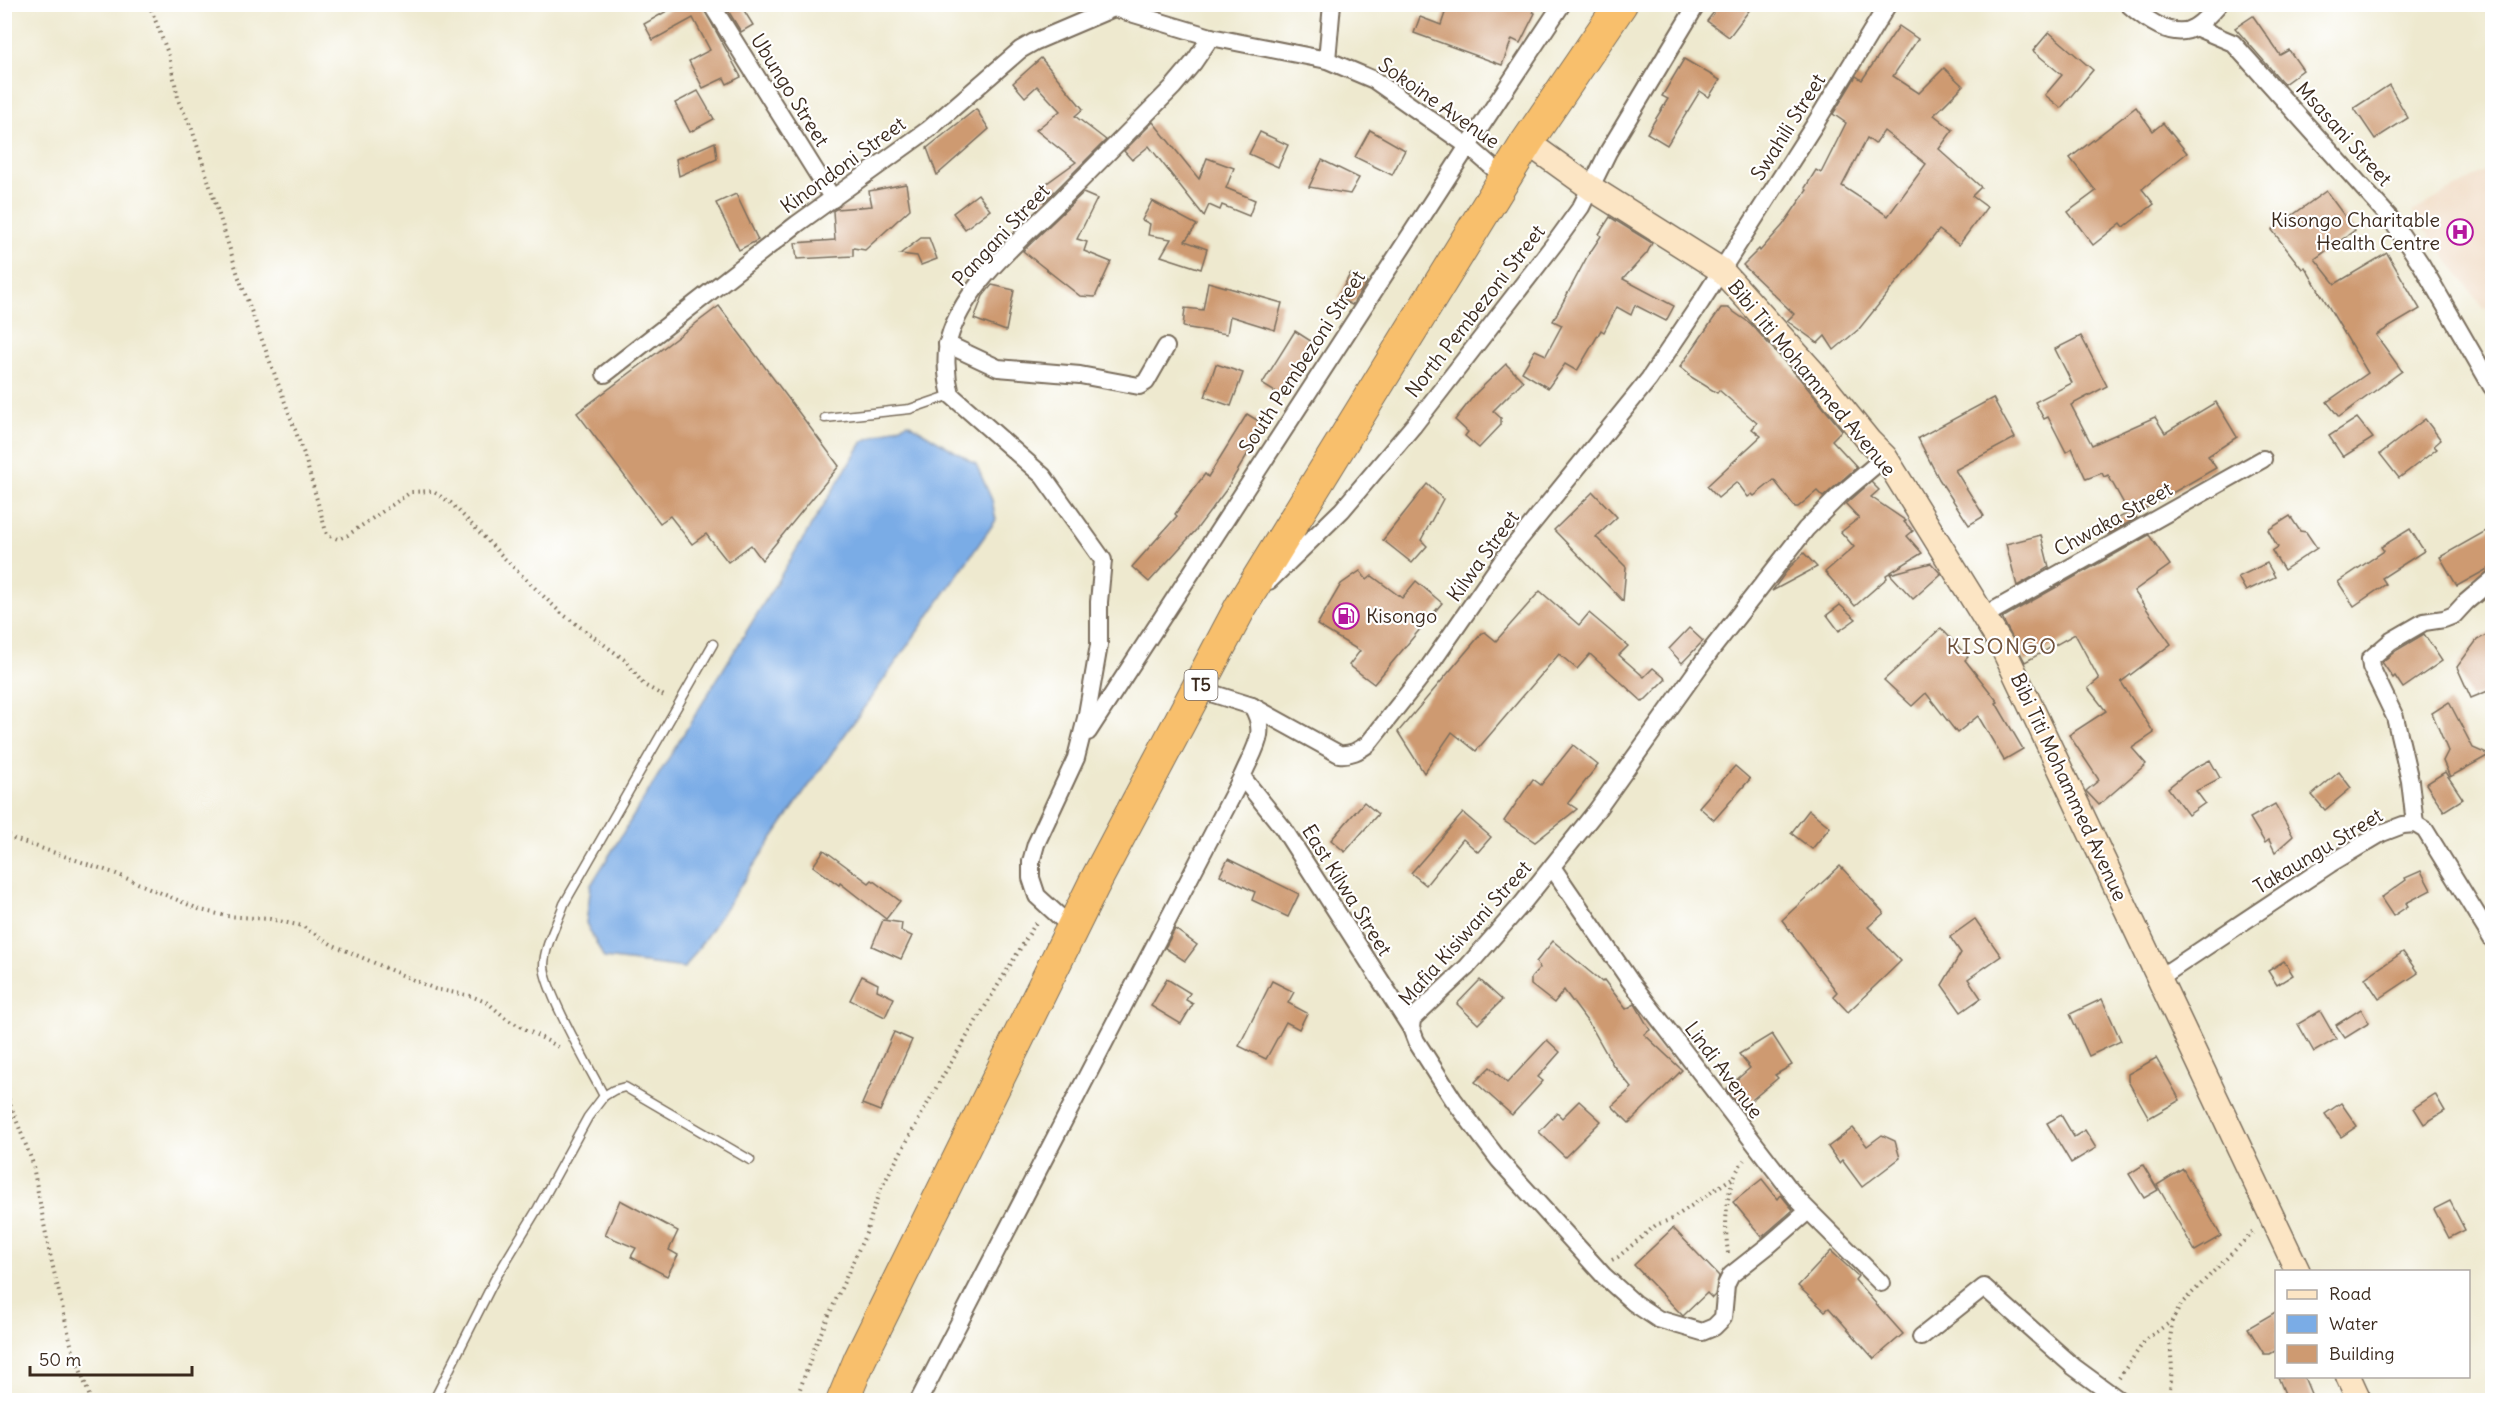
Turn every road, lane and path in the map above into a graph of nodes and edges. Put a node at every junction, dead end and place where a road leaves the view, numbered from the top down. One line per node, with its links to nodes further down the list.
1 (150, 4): 34 (path)
2 (711, 4): 18 (street, Ubungo Street)
3 (1332, 4): 13 (street)
4 (1562, 4): 15 (street, South Pembezoni Street)
5 (1621, 4): 14 (highway, T5)
6 (1697, 4): 17 (street, North Pembezoni Street)
7 (1888, 4): 19 (street, Swahili Street)
8 (2128, 4): 11 (street)
9 (2219, 4): 11 (street)
10 (1108, 6): 12 (street, Sokoine Avenue); 18 (street, Kinondoni Street)
11 (2195, 27): 23 (street, Msasani Street)
12 (1211, 37): 13 (street, Sokoine Avenue); 20 (street, Pangani Street)
13 (1327, 60): 15 (street, Sokoine Avenue)
14 (1527, 142): 16 (highway, T5); 17 (street, Bibi Titi Mohammed Avenue)
15 (1468, 146): 16 (street, Sokoine Avenue); 35 (street, South Pembezoni Street)
16 (1506, 179): 29 (highway, T5)
17 (1591, 188): 19 (street, Bibi Titi Mohammed Avenue); 29 (street, North Pembezoni Street)
18 (832, 199): 22 (street, Kinondoni Street)
19 (1721, 270): 26 (street, Bibi Titi Mohammed Avenue); 33 (street, Kilwa Street)
20 (947, 344): 21 (street); 24 (street, Pangani Street)
21 (1166, 347)
22 (605, 374)
23 (2493, 387)
24 (951, 395): 25 (lane); 35 (street)
25 (825, 418)
26 (1885, 457): 30 (street, Bibi Titi Mohammed Avenue); 39 (street, Mafia Kisiwani Street)
27 (2263, 459): 30 (street, Chwaka Street)
28 (2493, 580): 37 (street)
29 (1240, 608): 32 (highway, T5)
30 (1984, 616): 43 (street, Bibi Titi Mohammed Avenue)
31 (713, 644): 34 (lane)
32 (1198, 689): 33 (street, Kilwa Street); 41 (highway, T5)
33 (1252, 706): 36 (street)
34 (675, 710): 45 (lane)
35 (1080, 744): 40 (street)
36 (1242, 777): 44 (street, East Kilwa Street); 65 (street)
37 (2415, 824): 42 (street, Takaungu Street); 43 (street, Takaungu Street)
38 (4, 831): 45 (path)
39 (1552, 867): 44 (street, Mafia Kisiwani Street); 48 (street, Lindi Avenue)
40 (1046, 904): 41 (street); 63 (path)
41 (1072, 928): 64 (highway, T5)
42 (2493, 939)
43 (2159, 978): 52 (street, Bibi Titi Mohammed Avenue)
44 (1411, 1029): 53 (street, Mafia Kisiwani Street)
45 (591, 1070): 47 (lane)
46 (4, 1088): 61 (path)
47 (604, 1096): 49 (lane); 62 (lane)
48 (1756, 1146): 50 (path); 51 (street, Lindi Avenue)
49 (750, 1160)
50 (1732, 1178): 53 (path); 55 (path)
51 (1808, 1211): 55 (street); 56 (street, Lindi Avenue)
52 (2271, 1216): 54 (street, Bibi Titi Mohammed Avenue); 57 (path)
53 (1579, 1249): 55 (street, Mafia Kisiwani Street)
54 (2297, 1270)
55 (1731, 1275)
56 (1881, 1283)
57 (2172, 1321): 60 (path); 66 (path)
58 (1921, 1337): 60 (street)
59 (2348, 1378): 67 (street)
60 (2114, 1397)
61 (91, 1401)
62 (434, 1401)
63 (796, 1401)
64 (843, 1401)
65 (920, 1401)
66 (2169, 1401)
67 (2360, 1401)

